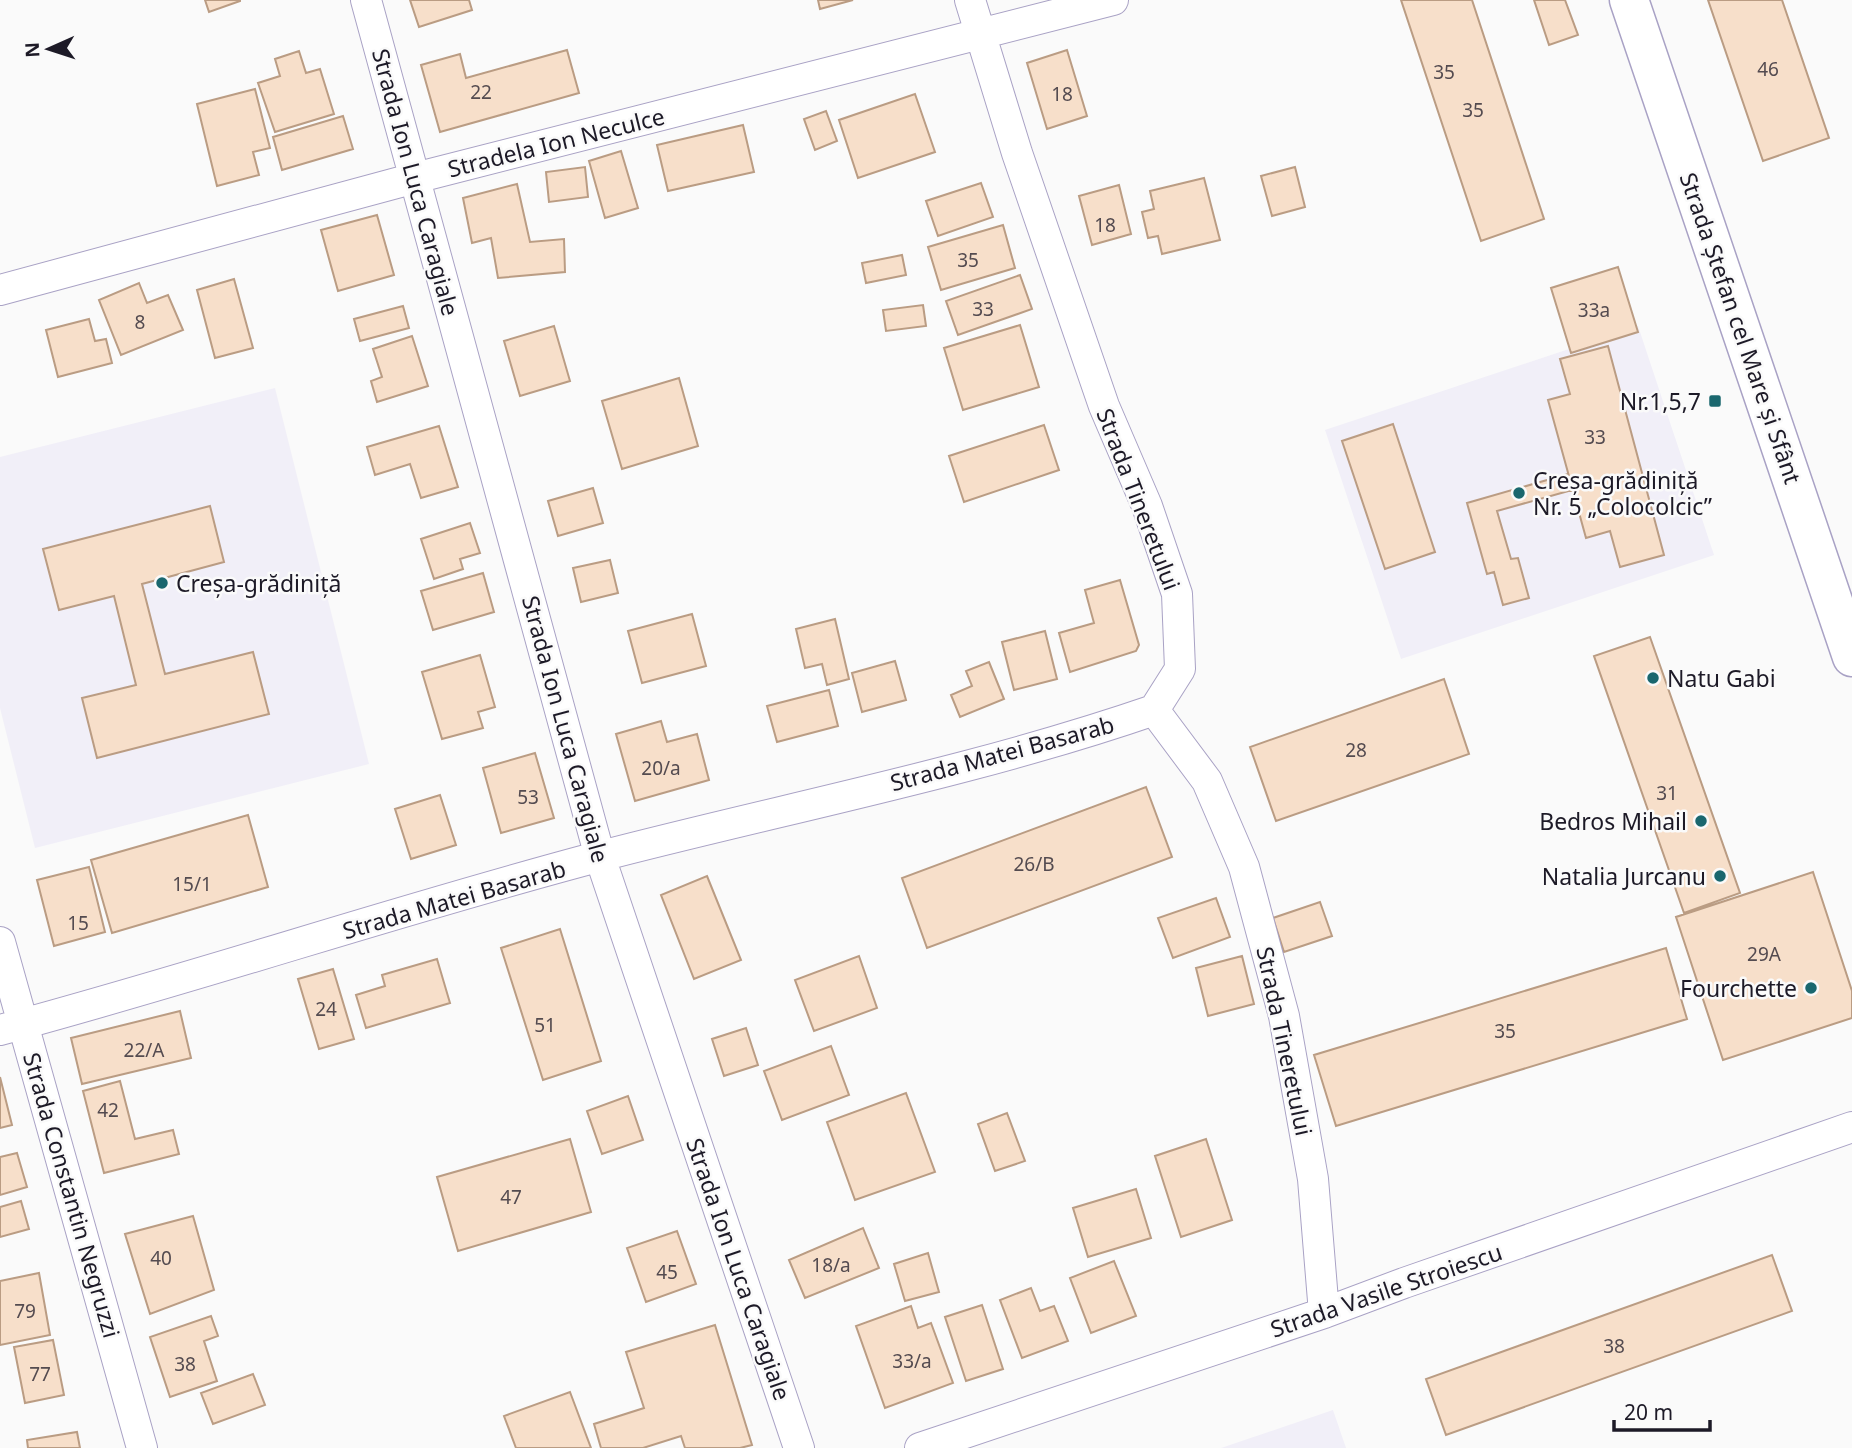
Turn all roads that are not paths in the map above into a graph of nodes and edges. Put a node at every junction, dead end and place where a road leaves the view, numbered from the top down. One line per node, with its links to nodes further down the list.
1 (366, 0): 6 (street, Strada Ion Luca Caragiale)
2 (970, 0): 5 (street, Strada Tineretului)
3 (1113, 0): 5 (street, Stradela Ion Neculce)
4 (1629, 0): 8 (main road, Strada Ștefan cel Mare și Sfânt)
5 (978, 33): 6 (street, Stradela Ion Neculce); 9 (street, Strada Tineretului)
6 (415, 178): 7 (street, Stradela Ion Neculce); 10 (street, Strada Ion Luca Caragiale)
7 (0, 290)
8 (1852, 657)
9 (1154, 710): 10 (street, Strada Matei Basarab); 14 (street, Strada Tineretului)
10 (600, 857): 12 (street, Strada Matei Basarab); 16 (street, Strada Ion Luca Caragiale)
11 (0, 942): 12 (street, Strada Constantin Negruzzi)
12 (12, 1027): 15 (street, Strada Constantin Negruzzi)
13 (1852, 1128): 14 (street, Strada Vasile Stroiescu)
14 (1324, 1313): 17 (street, Strada Vasile Stroiescu)
15 (142, 1448)
16 (799, 1448)
17 (919, 1448)

